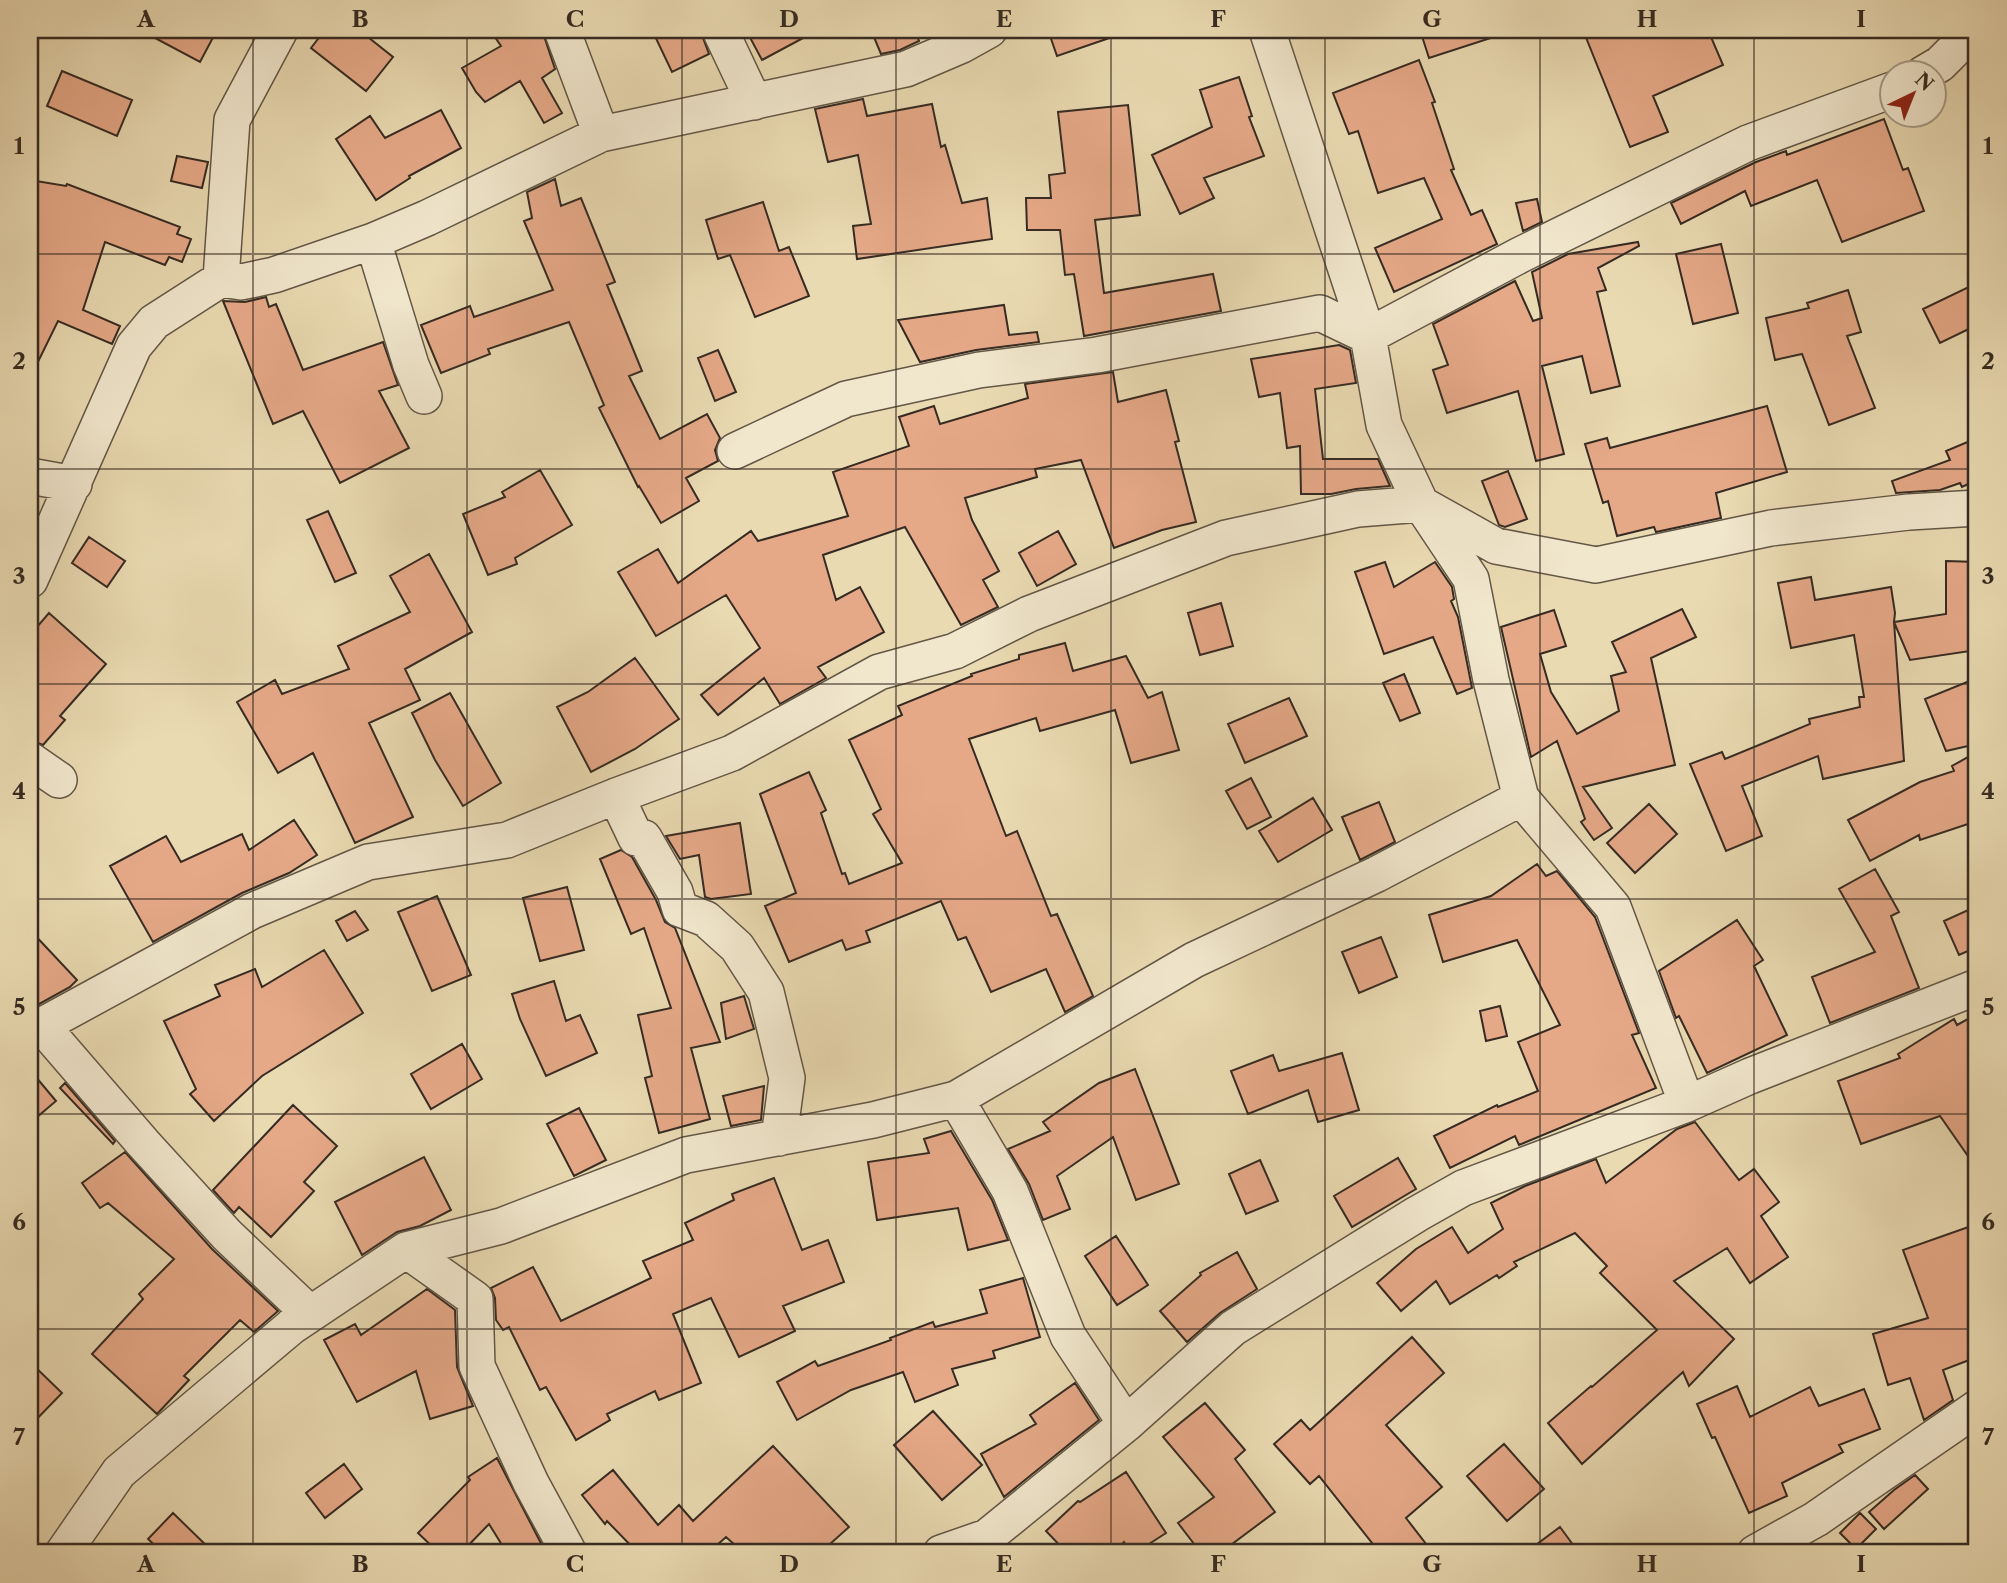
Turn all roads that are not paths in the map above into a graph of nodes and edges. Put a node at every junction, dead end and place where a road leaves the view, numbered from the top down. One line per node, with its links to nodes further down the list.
1 (279, 30): 12 (street)
2 (562, 30): 10 (street)
3 (720, 30): 9 (street)
4 (989, 30): 9 (street)
5 (1267, 30): 13 (street)
6 (1974, 30): 7 (street)
7 (1944, 60)
8 (1878, 95): 13 (street)
9 (754, 102): 10 (street)
10 (601, 134): 11 (street)
11 (373, 241): 12 (street); 14 (street)
12 (222, 279): 17 (street)
13 (1368, 336): 15 (street); 18 (street)
14 (424, 396)
15 (735, 451)
16 (30, 476): 17 (street)
17 (74, 484): 20 (street)
18 (1421, 504): 19 (street); 23 (street); 24 (street)
19 (1977, 508)
20 (30, 580)
21 (30, 760): 22 (street)
22 (59, 780)
23 (616, 796): 26 (street); 29 (street)
24 (1521, 798): 27 (street); 28 (street)
25 (1977, 987): 28 (street)
26 (36, 1029): 31 (street)
27 (956, 1099): 29 (street); 33 (street)
28 (1687, 1104): 33 (street)
29 (779, 1138): 30 (street)
30 (406, 1250): 31 (street); 36 (street)
31 (291, 1327): 35 (street)
32 (1977, 1408): 38 (street)
33 (1126, 1424): 34 (street)
34 (989, 1545): 37 (street)
35 (62, 1553)
36 (569, 1553)
37 (941, 1553)
38 (1755, 1553)

